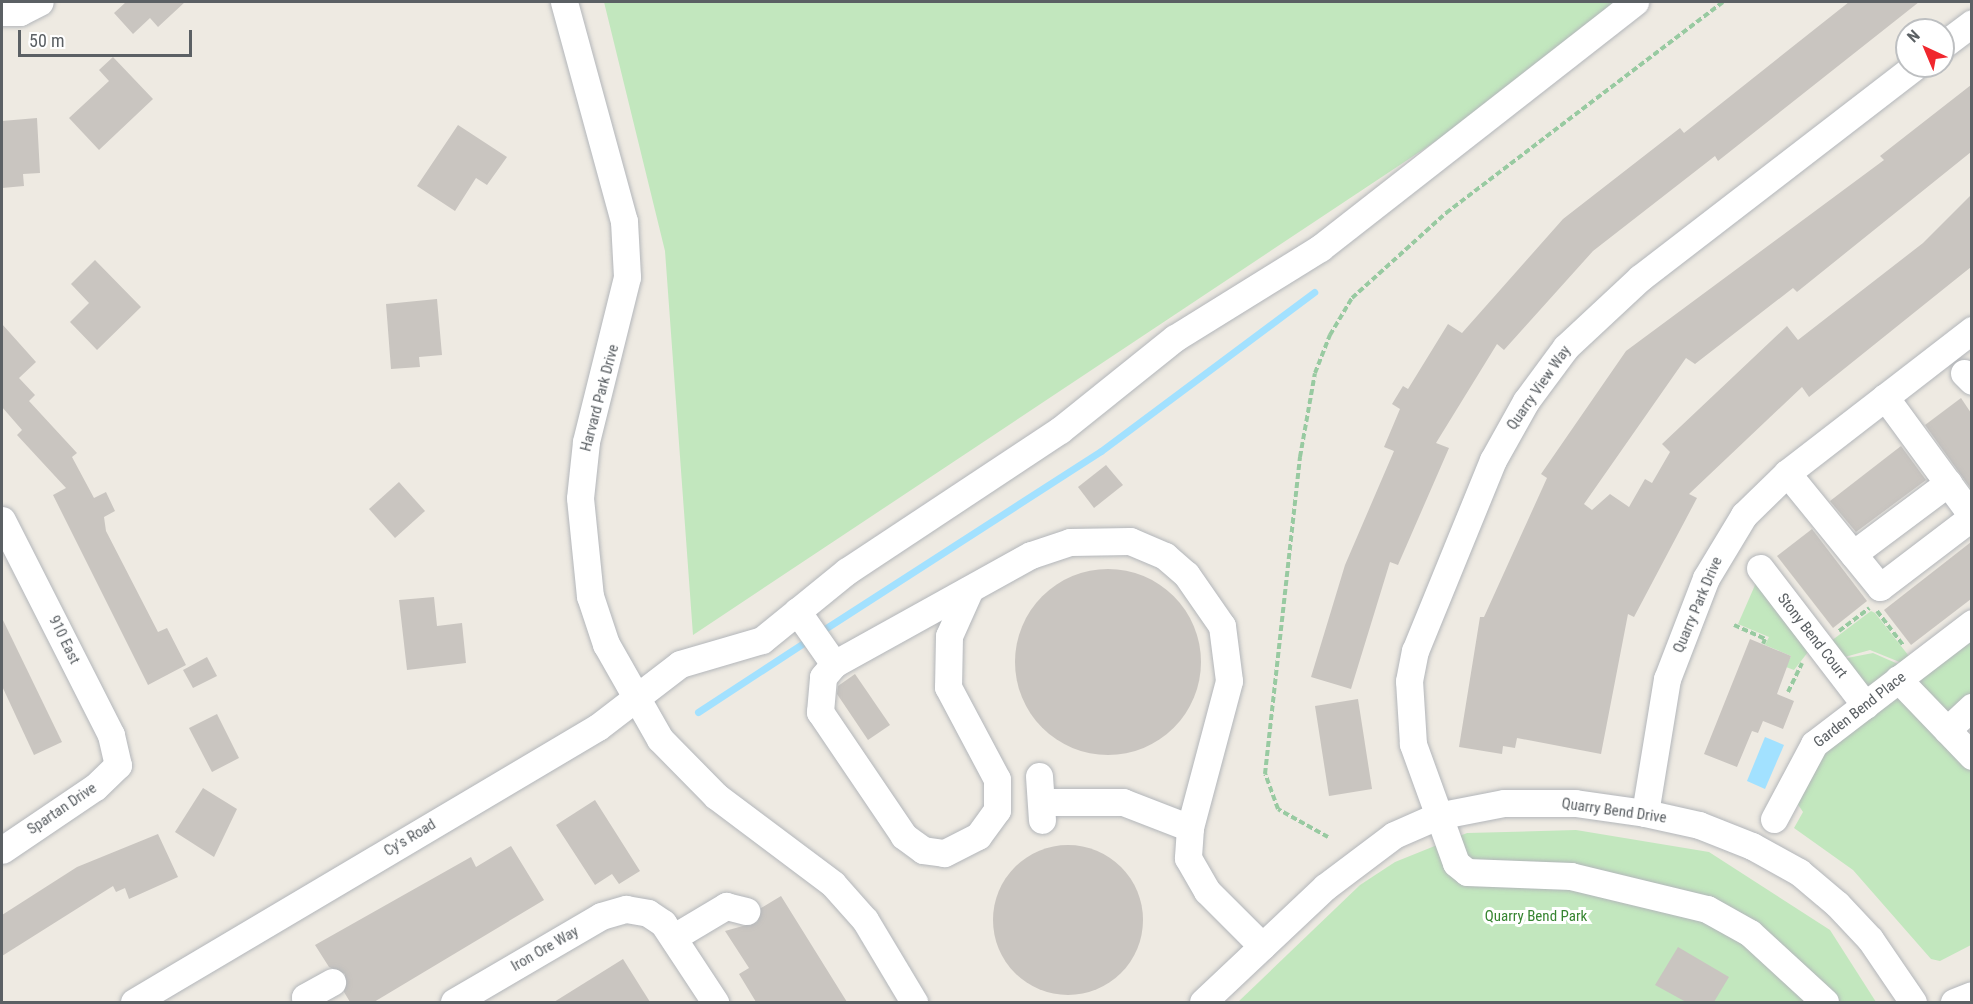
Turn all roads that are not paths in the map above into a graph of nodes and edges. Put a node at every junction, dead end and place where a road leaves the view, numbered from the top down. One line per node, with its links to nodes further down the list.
1 (40, 2): 4 (street)
2 (564, 2): 20 (street, Harvard Park Drive)
3 (1635, 2): 18 (street)
4 (2, 12)
5 (1971, 23): 6 (street)
6 (1955, 36)
7 (1899, 78): 28 (street, Quarry View Way)
8 (1971, 330): 9 (street, Quarry Park Drive)
9 (1885, 397): 10 (street, Quarry Park Drive); 11 (street)
10 (1787, 472): 14 (street); 27 (street, Quarry Park Drive)
11 (1948, 483): 12 (street); 14 (street)
12 (1971, 517): 14 (street)
13 (2, 520): 25 (street, 910 East)
14 (1853, 554)
15 (1760, 568): 21 (street, Stony Bend Court)
16 (970, 589): 18 (street); 18 (street); 30 (street)
17 (1971, 623): 19 (street, Garden Bend Place)
18 (816, 637): 20 (street, Cy's Road)
19 (1908, 672): 21 (street, Garden Bend Place); 23 (street)
20 (634, 699): 38 (street, Cy's Road); 41 (street, Harvard Park Drive)
21 (1865, 705): 29 (street, Garden Bend Place)
22 (1971, 707): 23 (street)
23 (1947, 730): 24 (street)
24 (1971, 756)
25 (118, 765): 31 (street, Spartan Drive)
26 (1041, 799): 30 (street)
27 (1645, 813): 28 (street, Quarry Bend Drive); 44 (street, Quarry Bend Drive)
28 (1437, 816): 34 (street, Quarry Bend Drive); 43 (street, Quarry View Way)
29 (1774, 819)
30 (1190, 828): 34 (street)
31 (2, 850)
32 (746, 911): 33 (street)
33 (674, 938): 37 (street); 40 (street, Iron Ore Way)
34 (1262, 946): 42 (street, Quarry Bend Drive)
35 (332, 982): 39 (street)
36 (1971, 995): 45 (street)
37 (711, 1001)
38 (134, 1002)
39 (309, 1002)
40 (454, 1002)
41 (914, 1002)
42 (1203, 1002)
43 (1825, 1002)
44 (1913, 1002)
45 (1954, 1002)

